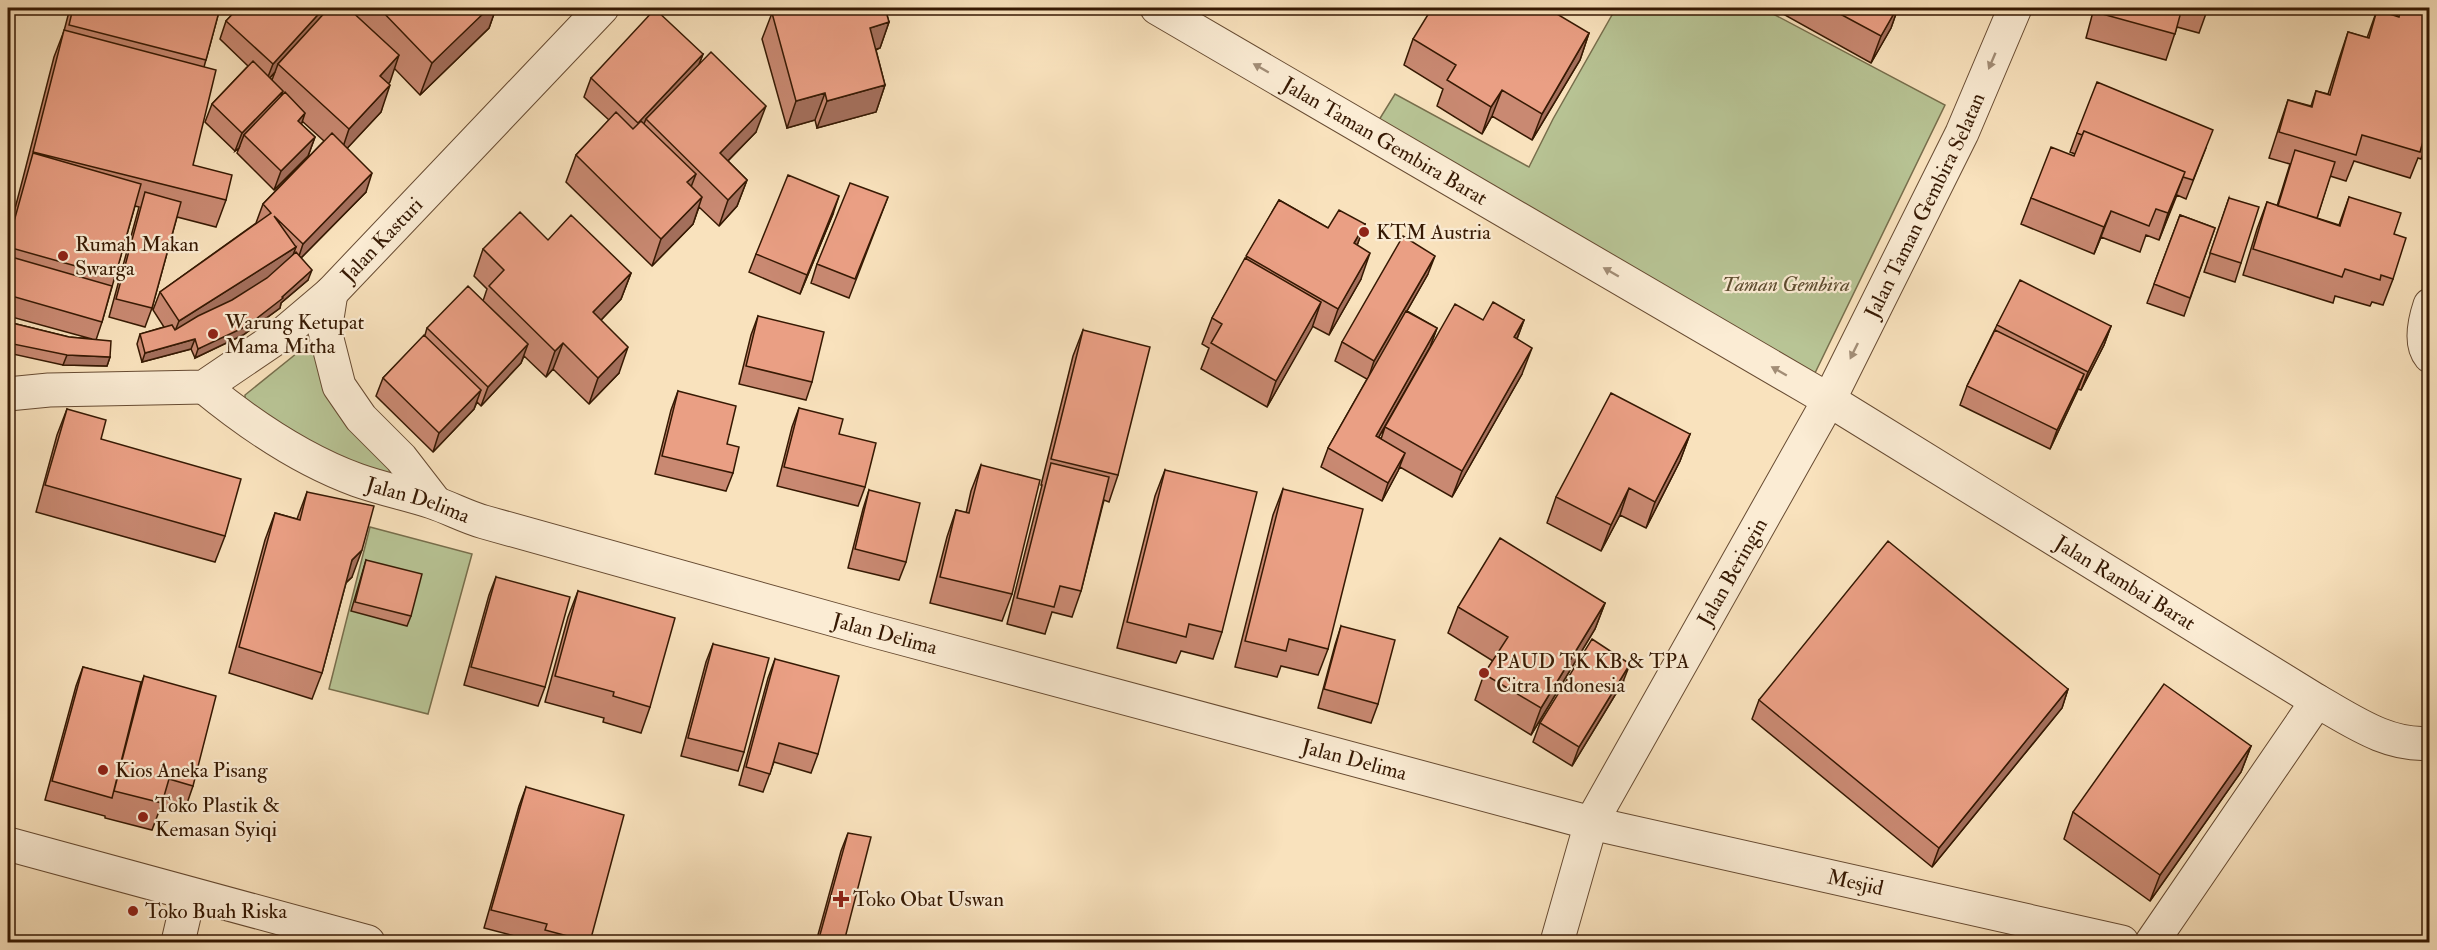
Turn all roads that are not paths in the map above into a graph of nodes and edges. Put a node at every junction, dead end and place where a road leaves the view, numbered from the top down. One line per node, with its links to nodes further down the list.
1 (602, 8): 4 (street, Jalan Kasturi)
2 (1157, 8): 9 (street, Jalan Taman Gembira Barat, one-way to 2)
3 (2015, 8): 9 (street, Jalan Taman Gembira Selatan, one-way to 9)
4 (331, 293): 7 (street, Jalan Kasturi); 10 (street)
5 (2430, 305): 6 (street)
6 (2430, 356)
7 (204, 387): 8 (street); 10 (street, Jalan Delima)
8 (8, 397)
9 (1829, 400): 11 (street, Jalan Rambai Barat); 13 (street, Jalan Beringin)
10 (435, 502): 13 (street, Jalan Delima)
11 (2317, 701): 12 (street, Jalan Rambai Barat); 20 (street)
12 (2430, 742)
13 (1591, 823): 18 (street, Jalan Beringin); 19 (street, Mesjid)
14 (8, 844): 15 (street)
15 (189, 895): 16 (street); 17 (street)
16 (178, 942)
17 (368, 942)
18 (1557, 942)
19 (2122, 942)
20 (2152, 942)

